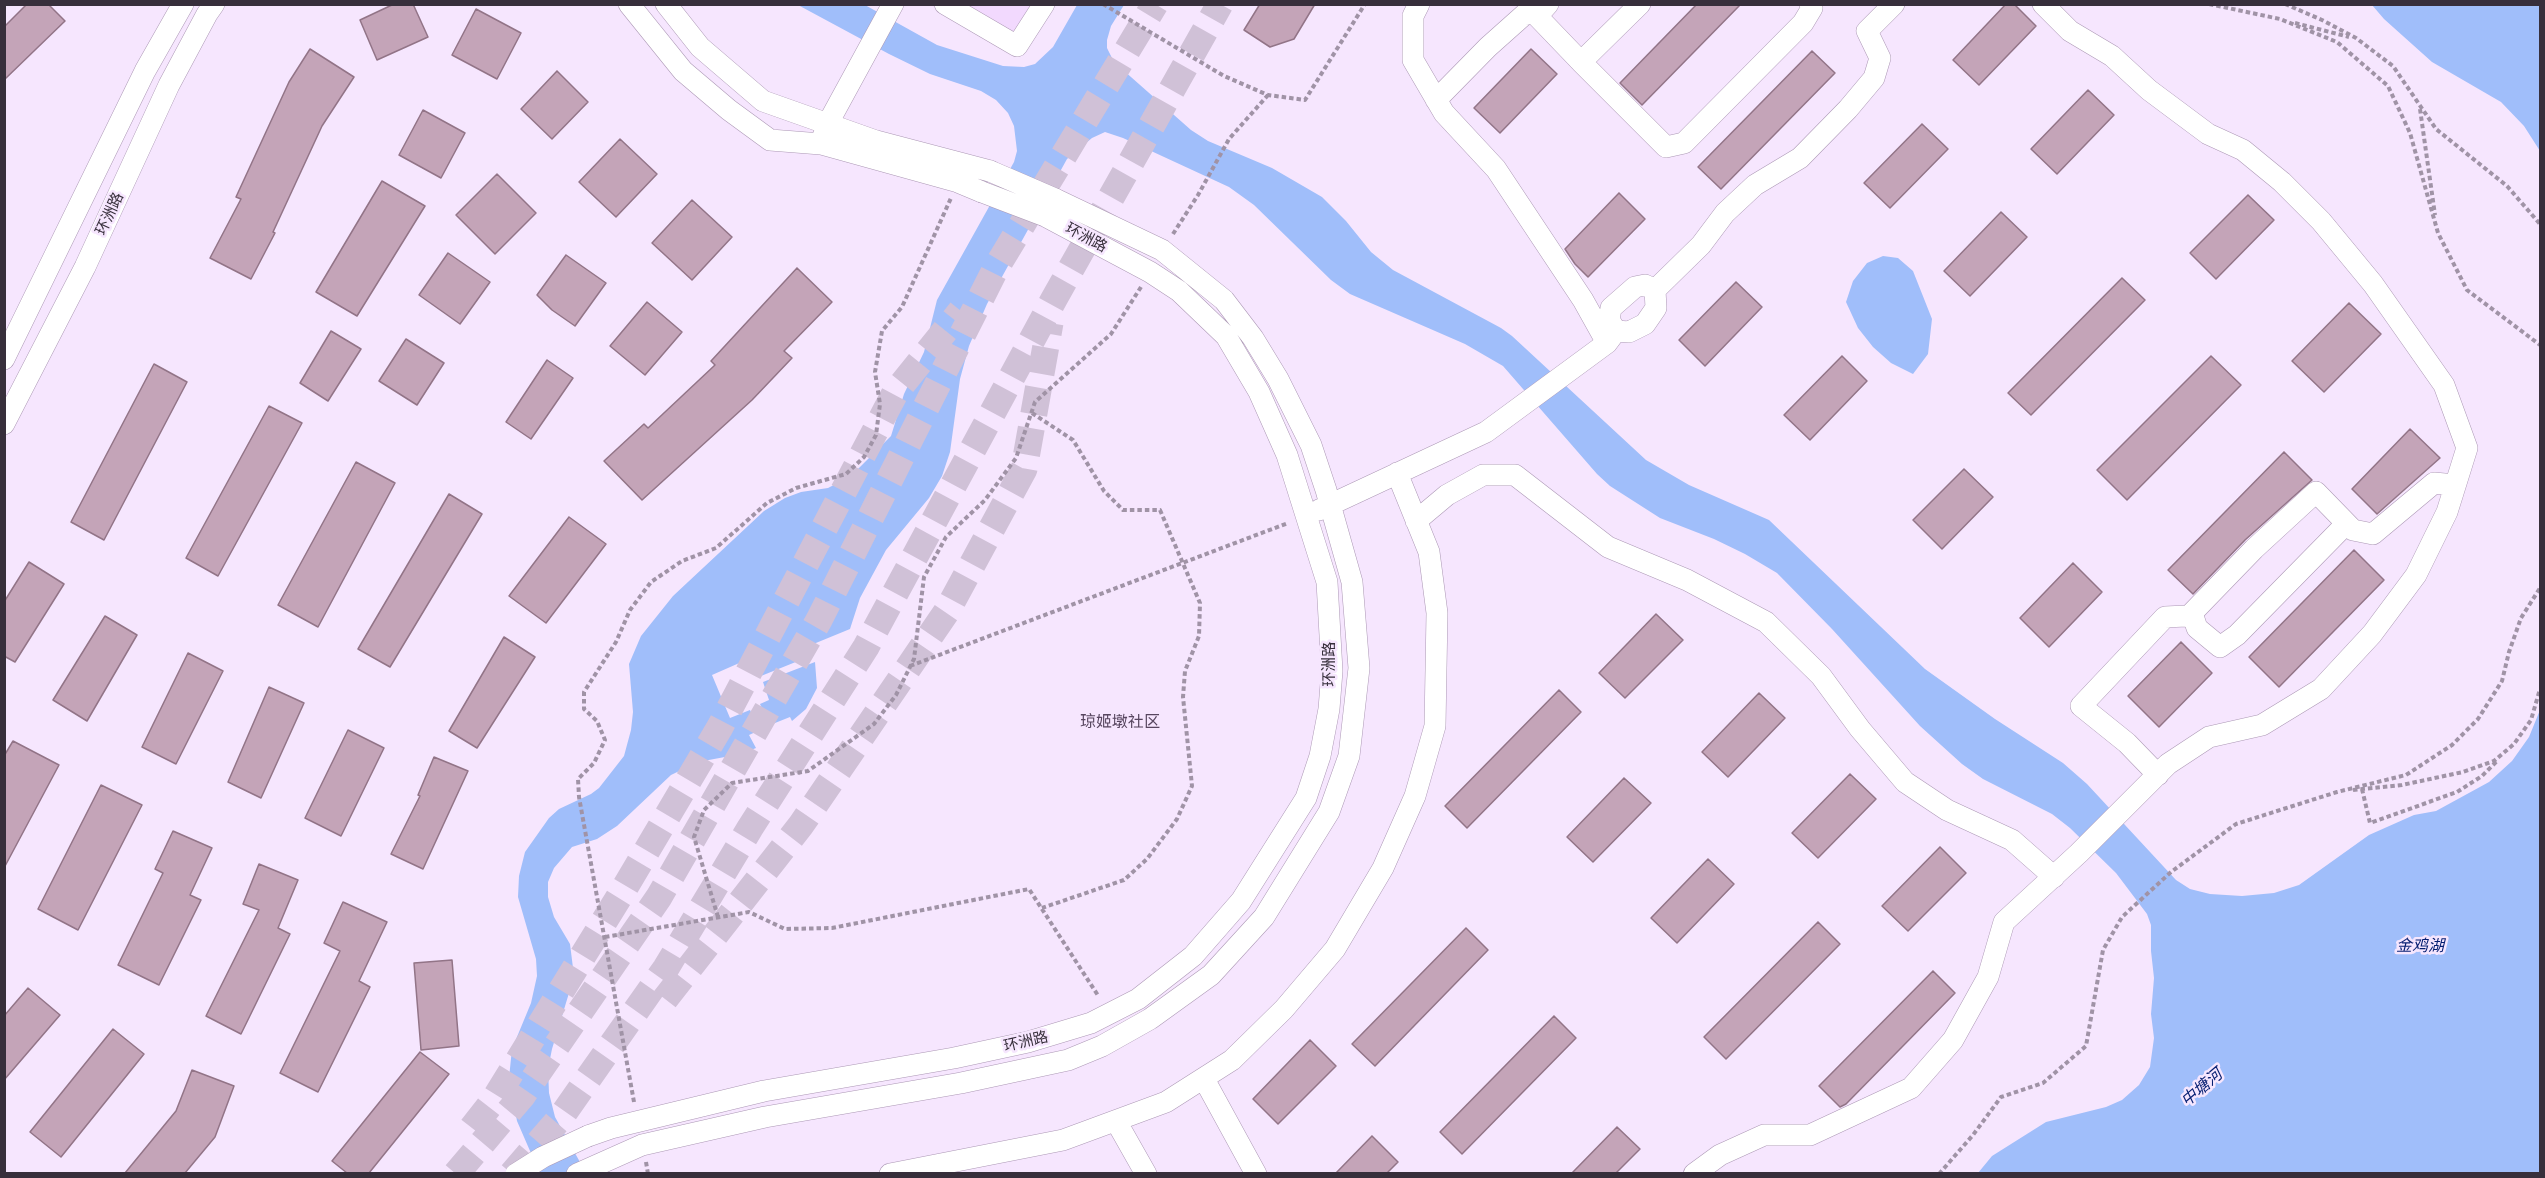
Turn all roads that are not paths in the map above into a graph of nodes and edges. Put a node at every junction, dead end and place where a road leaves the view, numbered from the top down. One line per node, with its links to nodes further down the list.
1 (183, 4): 20 (street, 环洲路)
2 (214, 4): 21 (street, 环洲路)
3 (629, 4): 16 (street, 环洲路)
4 (666, 4): 16 (street, 环洲路)
5 (945, 4): 6 (street)
6 (1044, 4)
7 (1419, 4): 15 (street)
8 (1640, 4): 14 (street)
9 (1810, 4): 14 (street)
10 (1894, 4): 18 (street)
11 (2043, 4): 23 (street)
12 (892, 8): 16 (street)
13 (1541, 9): 14 (street); 15 (street)
14 (1581, 62)
15 (1436, 100): 19 (street)
16 (824, 135): 17 (street, 环洲路, bridge); 17 (street, 环洲路, bridge)
17 (1050, 208): 24 (street, 环洲路); 25 (street, 环洲路)
18 (1655, 290): 19 (street); 19 (street)
19 (1611, 337): 22 (street)
20 (4, 358)
21 (4, 424)
22 (1397, 473): 24 (street); 26 (street)
23 (2455, 486): 27 (street); 29 (street)
24 (1330, 504): 25 (street); 34 (street, 环洲路)
25 (1305, 516): 33 (street, 环洲路, bridge)
26 (1416, 521): 30 (street); 31 (street)
27 (2346, 524): 28 (street); 28 (street)
28 (2194, 619): 29 (street)
29 (2157, 775): 30 (street)
30 (2054, 877): 38 (street)
31 (1204, 1079): 32 (street); 37 (street)
32 (1116, 1120): 35 (street); 36 (street)
33 (516, 1173)
34 (577, 1173)
35 (890, 1173)
36 (1146, 1173)
37 (1256, 1173)
38 (1694, 1173)

